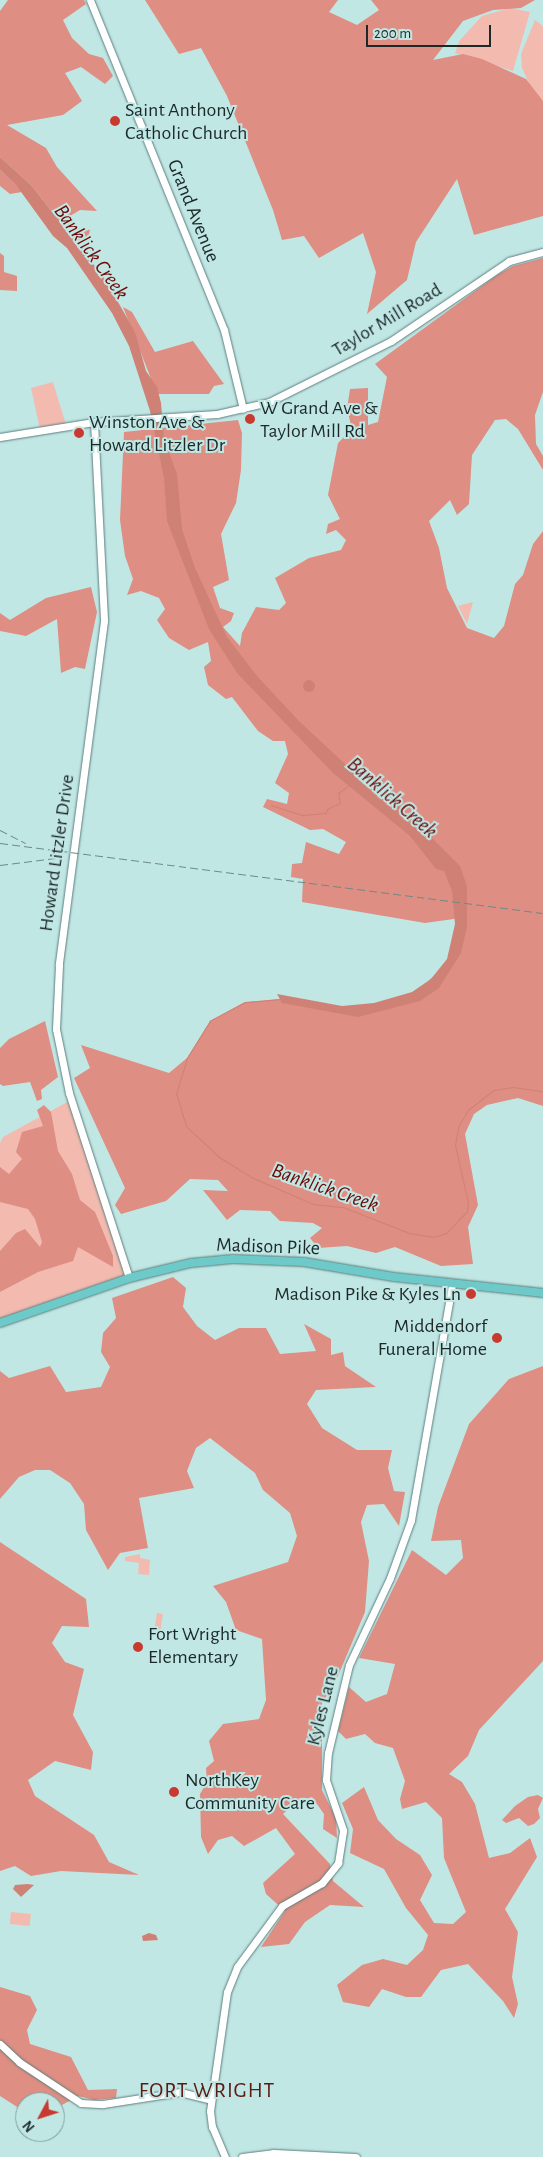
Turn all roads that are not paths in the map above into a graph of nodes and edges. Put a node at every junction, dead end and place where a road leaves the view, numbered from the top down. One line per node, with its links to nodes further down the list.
1 (90, 0): 3 (main road, Grand Avenue)
2 (543, 252): 3 (main road, Taylor Mill Road)
3 (243, 409): 4 (main road, Taylor Mill Road)
4 (94, 422): 5 (main road, Taylor Mill Road); 6 (main road, Howard Litzler Drive)
5 (0, 437)
6 (129, 1278): 7 (main road, Madison Pike); 9 (main road, Madison Pike)
7 (452, 1284): 8 (main road, Madison Pike); 11 (main road, Kyles Lane)
8 (543, 1293)
9 (0, 1323)
10 (0, 2044): 11 (main road)
11 (211, 2100): 12 (main road, Kyles Lane)
12 (225, 2157)
13 (242, 2157): 14 (main road)
14 (356, 2157)

